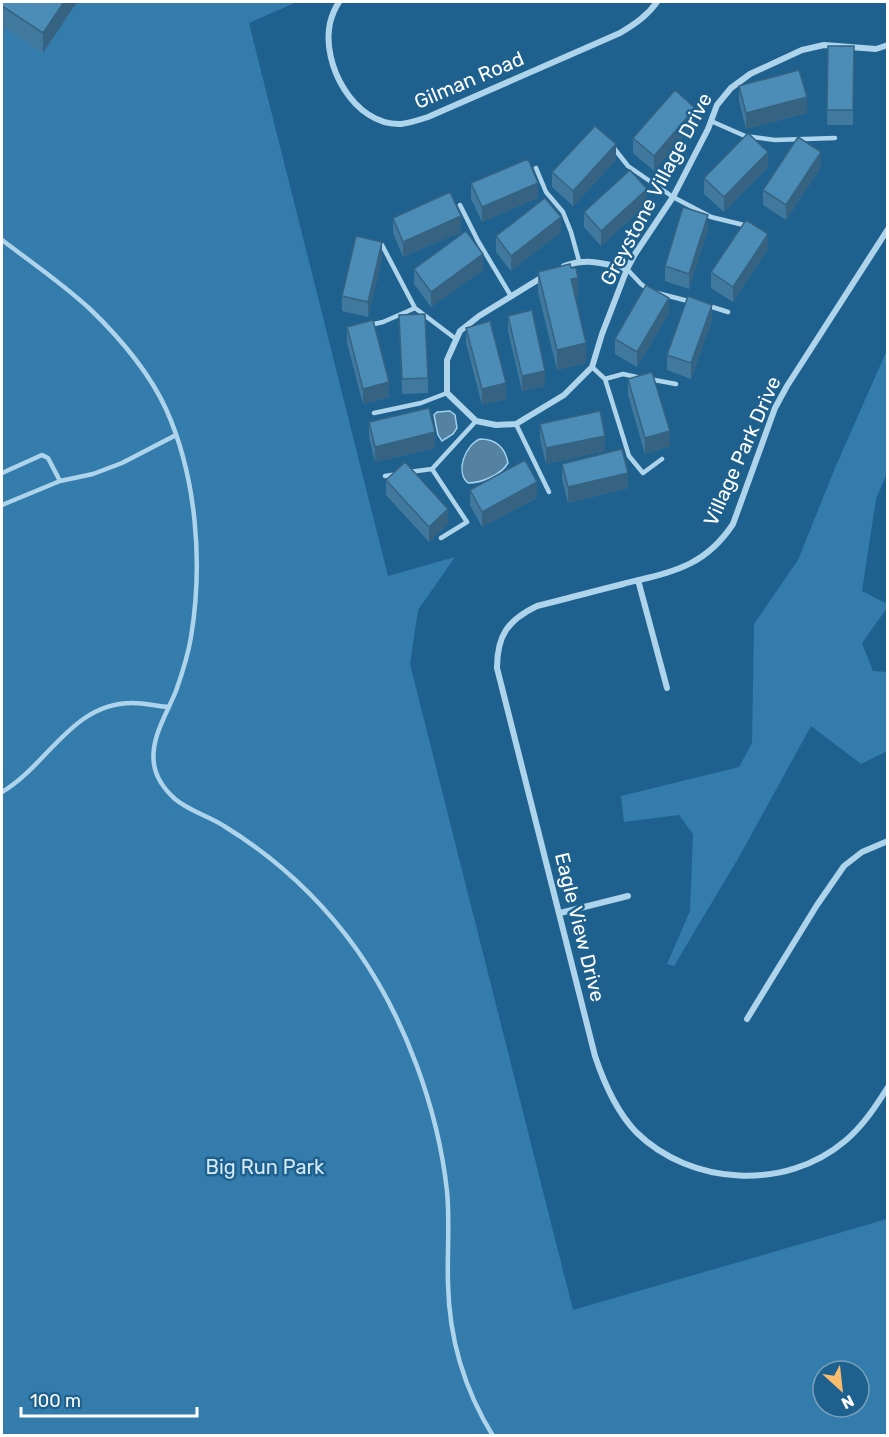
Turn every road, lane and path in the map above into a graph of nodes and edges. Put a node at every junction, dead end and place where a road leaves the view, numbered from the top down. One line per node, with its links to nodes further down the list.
1 (339, 2): 2 (street, Gilman Road)
2 (657, 2)
3 (888, 45): 4 (street, Greystone Village Drive)
4 (711, 121): 5 (lane); 8 (street, Greystone Village Drive)
5 (835, 138)
6 (608, 141): 8 (lane)
7 (536, 168): 14 (lane)
8 (673, 197): 10 (lane); 16 (street, Greystone Village Drive)
9 (460, 205): 18 (lane)
10 (754, 228)
11 (888, 229): 39 (street, Village Park Drive)
12 (2, 240): 30 (lane)
13 (373, 242): 19 (lane)
14 (579, 261): 15 (street); 16 (street)
15 (560, 268)
16 (627, 269): 20 (lane); 23 (street, Greystone Village Drive)
17 (552, 272): 18 (street)
18 (511, 296): 22 (street)
19 (415, 308): 21 (lane); 22 (lane)
20 (728, 312)
21 (360, 327)
22 (456, 339): 26 (street)
23 (592, 367): 24 (lane); 29 (street, Greystone Village Drive)
24 (605, 379): 25 (lane); 31 (lane)
25 (676, 384)
26 (447, 393): 27 (lane); 28 (street)
27 (374, 413)
28 (476, 421): 29 (street); 32 (lane)
29 (516, 424): 36 (lane)
30 (176, 435): 35 (lane); 42 (lane)
31 (662, 459)
32 (432, 469): 34 (lane); 38 (lane)
33 (2, 473): 35 (lane)
34 (385, 476)
35 (60, 481): 37 (lane)
36 (549, 492)
37 (2, 505)
38 (441, 538)
39 (638, 580): 40 (street, Village Park Drive); 41 (street)
40 (502, 637): 46 (street, Eagle View Drive)
41 (667, 688)
42 (169, 707): 43 (lane); 49 (lane)
43 (2, 792)
44 (888, 841): 47 (street)
45 (628, 896): 46 (street)
46 (560, 913): 48 (street, Eagle View Drive)
47 (747, 1019)
48 (888, 1087)
49 (493, 1436)

